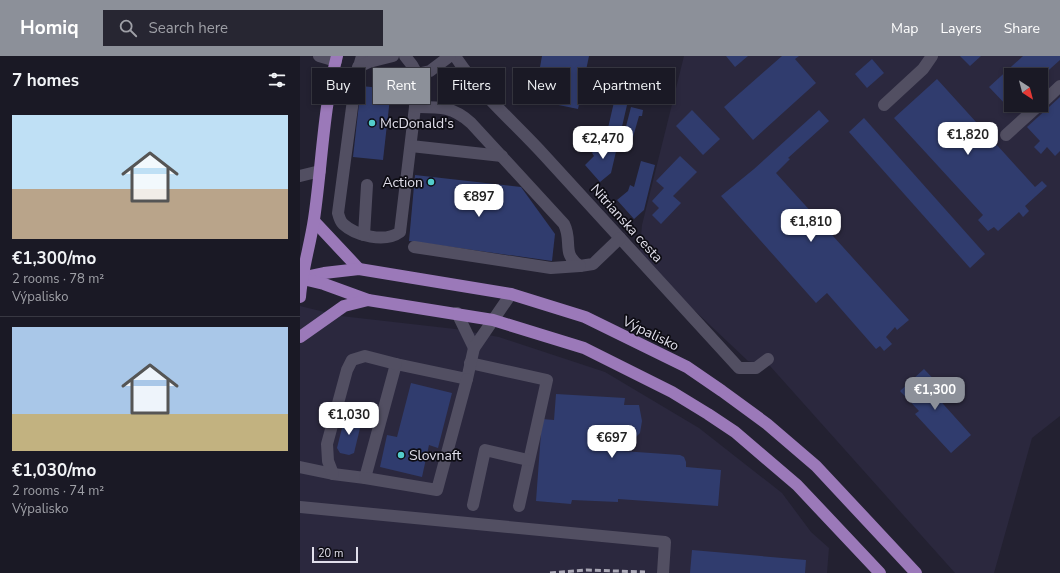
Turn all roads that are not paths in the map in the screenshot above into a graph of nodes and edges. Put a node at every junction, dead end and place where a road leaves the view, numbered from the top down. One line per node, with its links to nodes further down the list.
1 (319, 56): 7 (street)
2 (393, 56): 8 (street)
3 (405, 56): 9 (street)
4 (450, 56): 10 (street)
5 (455, 56): 25 (street, Nitrianska cesta)
6 (932, 56): 14 (street)
7 (336, 58): 20 (main road)
8 (360, 62): 24 (street)
9 (414, 68)
10 (430, 71)
11 (1060, 86): 12 (street)
12 (1048, 97)
13 (415, 104): 15 (street)
14 (884, 105)
15 (415, 107): 18 (street); 19 (street)
16 (1032, 112): 17 (street)
17 (1006, 136)
18 (411, 146): 19 (street); 24 (street)
19 (502, 156): 27 (street)
20 (320, 171): 21 (street); 23 (main road)
21 (300, 176)
22 (367, 185): 24 (street)
23 (314, 221): 28 (main road); 29 (main road)
24 (364, 235)
25 (620, 238): 27 (street); 37 (street, Nitrianska cesta)
26 (414, 247): 27 (street)
27 (580, 266)
28 (359, 269): 29 (main road, Výpalisko); 30 (main road, Výpalisko)
29 (301, 278): 31 (main road); 32 (main road)
30 (511, 294): 34 (street); 50 (main road, Výpalisko)
31 (300, 297)
32 (368, 300): 33 (main road); 35 (main road)
33 (457, 313): 34 (main road); 36 (street)
34 (493, 320): 36 (street); 49 (main road)
35 (300, 337)
36 (474, 348): 38 (street)
37 (768, 359)
38 (470, 363): 40 (street); 41 (street)
39 (396, 364): 40 (street); 43 (street); 44 (street)
40 (467, 379): 44 (street)
41 (528, 460): 45 (street); 46 (street)
42 (300, 467): 43 (street)
43 (333, 474): 44 (street)
44 (365, 478)
45 (473, 505)
46 (519, 506)
47 (300, 507): 48 (street)
48 (663, 573)
49 (880, 573)
50 (916, 573)

